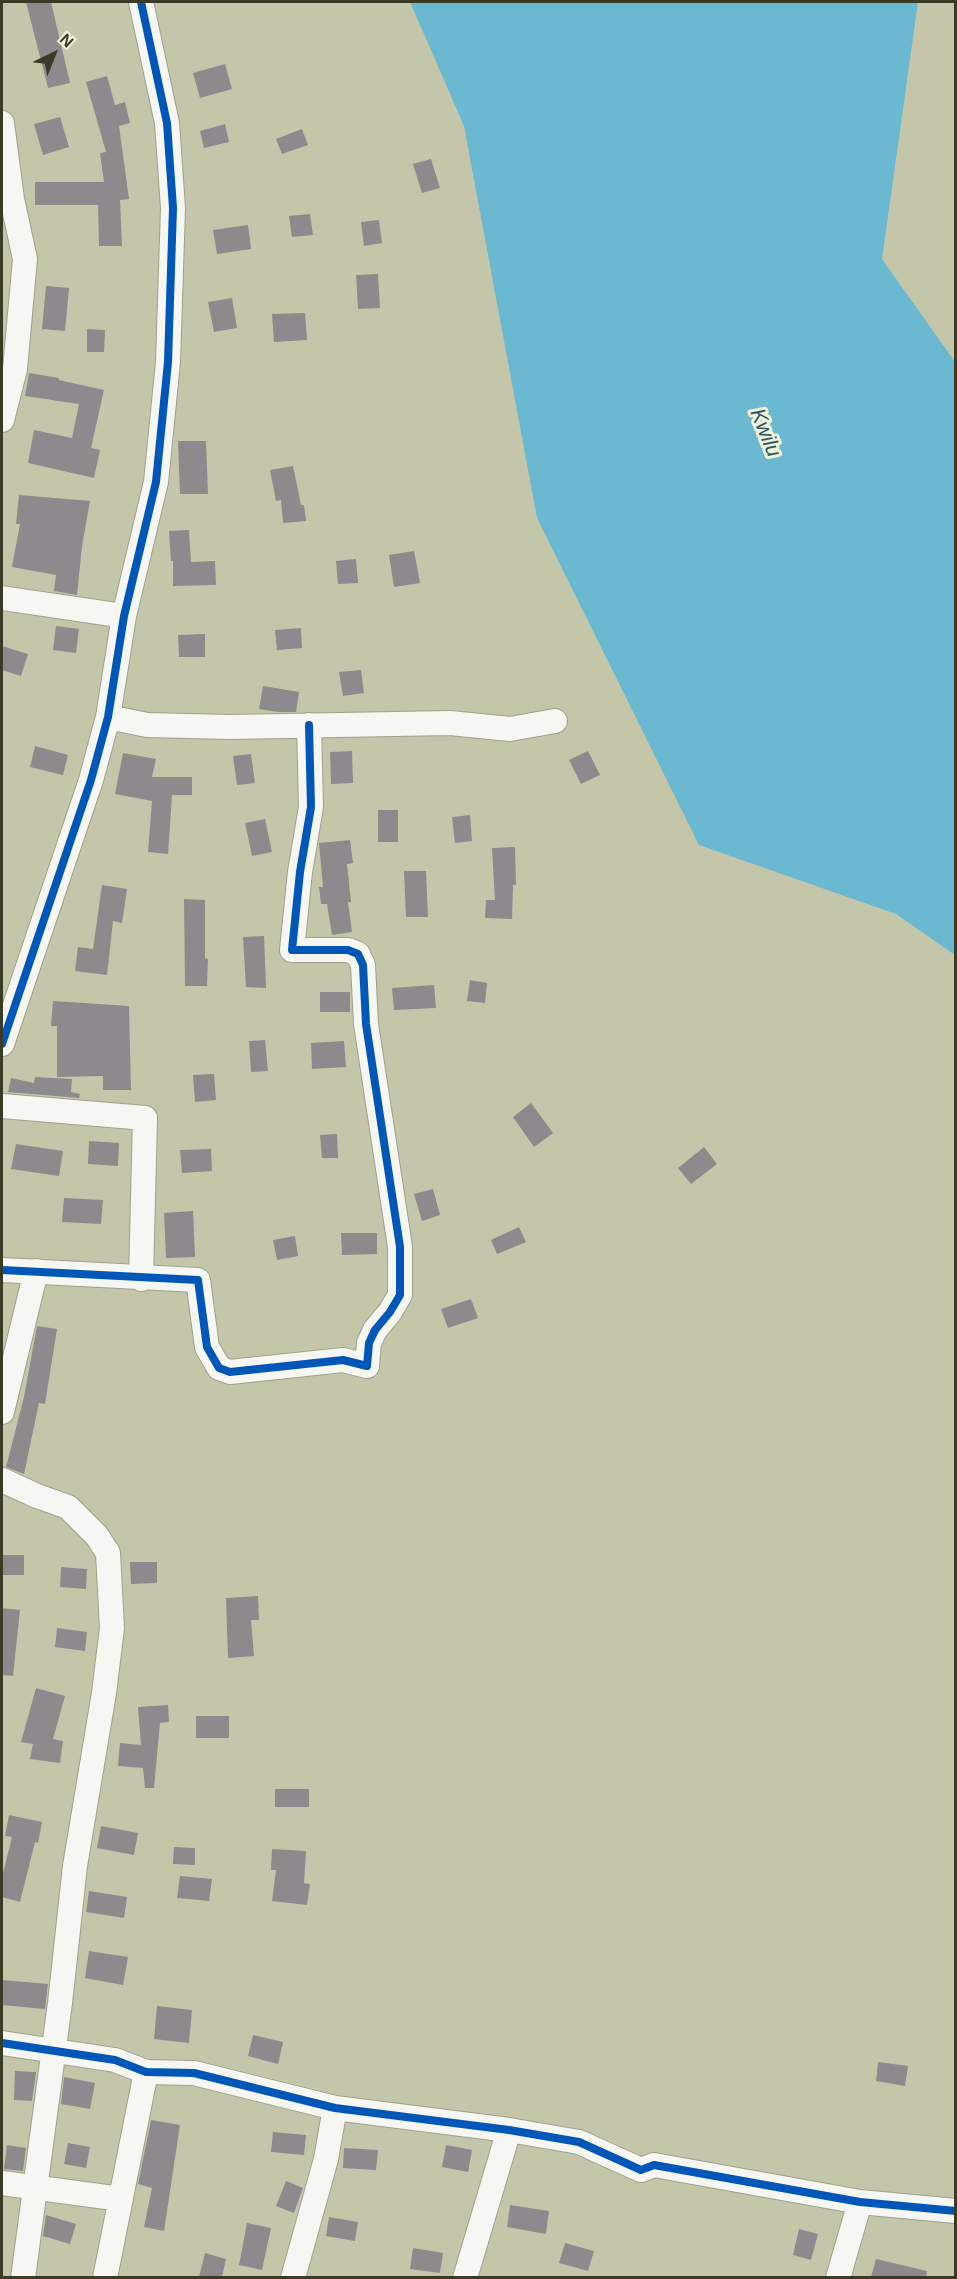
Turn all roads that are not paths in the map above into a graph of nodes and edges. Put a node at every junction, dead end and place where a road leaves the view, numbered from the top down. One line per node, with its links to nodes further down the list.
1 (141, 2): 5 (street)
2 (2, 123): 3 (street)
3 (2, 420)
4 (2, 598): 5 (street)
5 (124, 616): 6 (street)
6 (108, 717): 8 (street); 9 (street)
7 (555, 721): 8 (street)
8 (309, 724): 13 (street)
9 (2, 1044)
10 (2, 1106): 13 (street)
11 (2, 1270): 12 (street)
12 (36, 1271): 13 (street); 14 (street)
13 (141, 1279)
14 (2, 1412)
15 (2, 1480): 17 (street)
16 (2, 2043): 17 (street)
17 (54, 2051): 18 (street); 22 (street)
18 (146, 2072): 19 (street); 23 (street)
19 (335, 2108): 20 (street); 28 (street)
20 (509, 2130): 24 (street); 29 (street)
21 (2, 2183): 22 (street)
22 (34, 2187): 23 (street); 26 (street)
23 (121, 2199): 27 (street)
24 (860, 2202): 25 (street); 30 (street)
25 (956, 2211)
26 (23, 2277)
27 (105, 2277)
28 (293, 2277)
29 (465, 2277)
30 (838, 2277)

